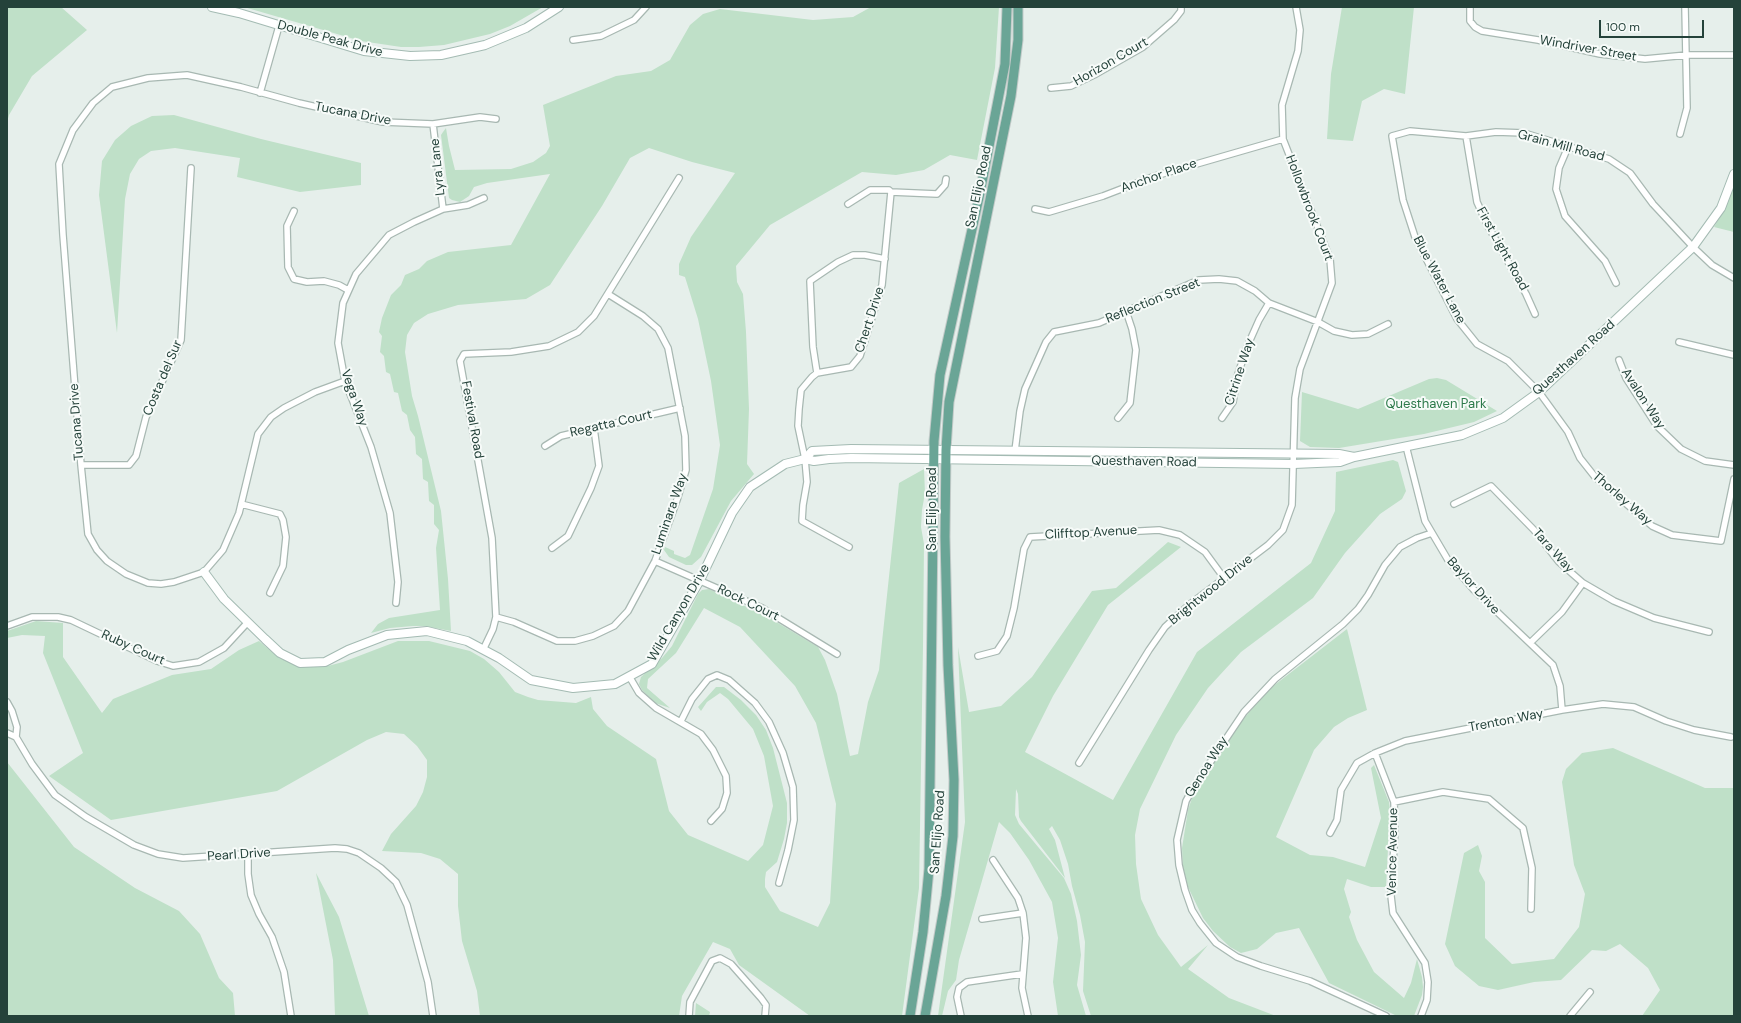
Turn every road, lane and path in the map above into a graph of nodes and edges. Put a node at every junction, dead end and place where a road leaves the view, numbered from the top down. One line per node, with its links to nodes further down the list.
1 (212, 7): 10 (street, Double Peak Drive)
2 (559, 7): 10 (street, Double Peak Drive)
3 (646, 7): 11 (street)
4 (1007, 7): 56 (main road, San Elijo Road)
5 (1018, 7): 57 (main road, San Elijo Road)
6 (1181, 7): 14 (street, Horizon Court)
7 (1296, 7): 21 (street, Hollowbrook Court)
8 (1470, 7): 12 (street, Windriver Street)
9 (1685, 7): 12 (street)
10 (279, 26): 15 (street)
11 (573, 40)
12 (1687, 55): 13 (street, Windriver Street); 18 (street)
13 (1734, 55)
14 (1051, 88)
15 (260, 93): 17 (street, Tucana Drive); 65 (street, Tucana Drive)
16 (496, 119): 17 (street, Tucana Drive)
17 (433, 124): 31 (street, Lyra Lane)
18 (1680, 134)
19 (1392, 136): 20 (street, Grain Mill Road); 49 (street, Blue Water Lane)
20 (1466, 136): 22 (street, Grain Mill Road); 41 (street, First Light Road)
21 (1283, 139): 30 (street, Anchor Place); 42 (street, Hollowbrook Court)
22 (1568, 147): 33 (street, Grain Mill Road); 36 (street)
23 (191, 168): 65 (street, Costa del Sur)
24 (1734, 174): 33 (street, Questhaven Road)
25 (679, 178): 38 (street)
26 (946, 178): 27 (street)
27 (891, 192): 29 (street); 34 (street, Chert Drive)
28 (484, 198): 31 (street, Vega Way)
29 (848, 204)
30 (1036, 209)
31 (443, 210): 37 (street, Vega Way)
32 (294, 211): 37 (street)
33 (1693, 248): 35 (street, Grain Mill Road); 49 (street, Questhaven Road)
34 (886, 259): 47 (street, Chert Drive); 47 (street)
35 (1734, 278)
36 (1616, 283)
37 (348, 290): 48 (street, Vega Way)
38 (608, 294): 50 (street, Luminara Way); 80 (street, Festival Road)
39 (1269, 304): 40 (street, Reflection Street); 42 (street, Reflection Street); 52 (street, Citrine Way)
40 (1126, 311): 51 (street); 58 (street, Reflection Street)
41 (1535, 314)
42 (1318, 322): 43 (street, Reflection Street); 59 (street, Hollowbrook Court)
43 (1388, 324)
44 (1679, 342): 45 (street)
45 (1734, 355)
46 (1619, 360): 66 (street, Avalon Way)
47 (817, 373): 61 (street)
48 (345, 381): 68 (street); 79 (street, Vega Way)
49 (1539, 392): 55 (street, Questhaven Road); 67 (street, Thorley Way)
50 (680, 408): 53 (street, Regatta Court); 73 (street, Luminara Way)
51 (1118, 418)
52 (1222, 418)
53 (594, 428): 54 (street, Regatta Court); 72 (street)
54 (545, 446)
55 (1406, 446): 60 (street, Questhaven Road); 70 (street, Baylor Drive)
56 (933, 450): 57 (street, Questhaven Road); 61 (street, Wild Canyon Drive); 62 (main road, San Elijo Road)
57 (946, 450): 58 (street, Questhaven Road); 63 (main road, San Elijo Road)
58 (1015, 451): 59 (street, Questhaven Road)
59 (1294, 454): 60 (street, Questhaven Road); 64 (street, Brightwood Drive)
60 (1354, 457): 64 (street, Questhaven Road)
61 (805, 459): 62 (street, Wild Canyon Drive); 71 (street); 76 (street, Wild Canyon Drive)
62 (933, 460): 63 (street, Questhaven Road); 112 (main road, San Elijo Road)
63 (946, 460): 64 (street, Questhaven Road); 113 (main road, San Elijo Road)
64 (1294, 464): 75 (street, Brightwood Drive)
65 (81, 465): 74 (street, Tucana Drive)
66 (1734, 465)
67 (1734, 479)
68 (241, 504): 74 (street); 78 (street)
69 (1454, 504): 77 (street, Tara Way)
70 (1432, 533): 84 (street, Baylor Drive); 116 (street, Genoa Way)
71 (849, 547)
72 (552, 548)
73 (655, 561): 76 (street, Rock Court); 80 (street, Luminara Way)
74 (204, 572): 81 (street, Wild Canyon Drive)
75 (1224, 578): 87 (street, Clifftop Avenue); 96 (street, Brightwood Drive)
76 (700, 580): 86 (street, Rock Court); 88 (street, Wild Canyon Drive)
77 (1583, 583): 83 (street, Tara Way); 84 (street)
78 (270, 593)
79 (396, 603)
80 (496, 617): 85 (street, Festival Road)
81 (248, 622): 82 (street, Ruby Court); 85 (street, Wild Canyon Drive)
82 (7, 626)
83 (1709, 632)
84 (1530, 643): 90 (street, Baylor Drive)
85 (483, 650): 88 (street, Wild Canyon Drive)
86 (837, 654)
87 (978, 656)
88 (629, 676): 91 (street)
89 (7, 702): 93 (street, Pearl Drive)
90 (1562, 710): 94 (street, Trenton Way); 95 (street, Trenton Way)
91 (681, 721): 98 (street); 102 (street)
92 (7, 733): 93 (street)
93 (16, 737): 100 (street, Pearl Drive)
94 (1731, 738)
95 (1375, 753): 97 (street, Venice Avenue); 99 (street, Trenton Way)
96 (1079, 763)
97 (1394, 802): 103 (street); 117 (street, Venice Avenue)
98 (711, 821)
99 (1330, 833)
100 (248, 854): 108 (street); 109 (street, Pearl Drive)
101 (993, 860): 104 (street)
102 (779, 883)
103 (1531, 909)
104 (1023, 913): 105 (street); 106 (street)
105 (982, 919)
106 (1022, 974): 114 (street); 115 (street)
107 (1590, 992): 118 (street)
108 (291, 1016)
109 (433, 1016)
110 (689, 1016): 111 (street)
111 (765, 1016)
112 (910, 1016)
113 (925, 1016)
114 (961, 1016)
115 (1028, 1016)
116 (1386, 1016)
117 (1421, 1016)
118 (1570, 1016)

